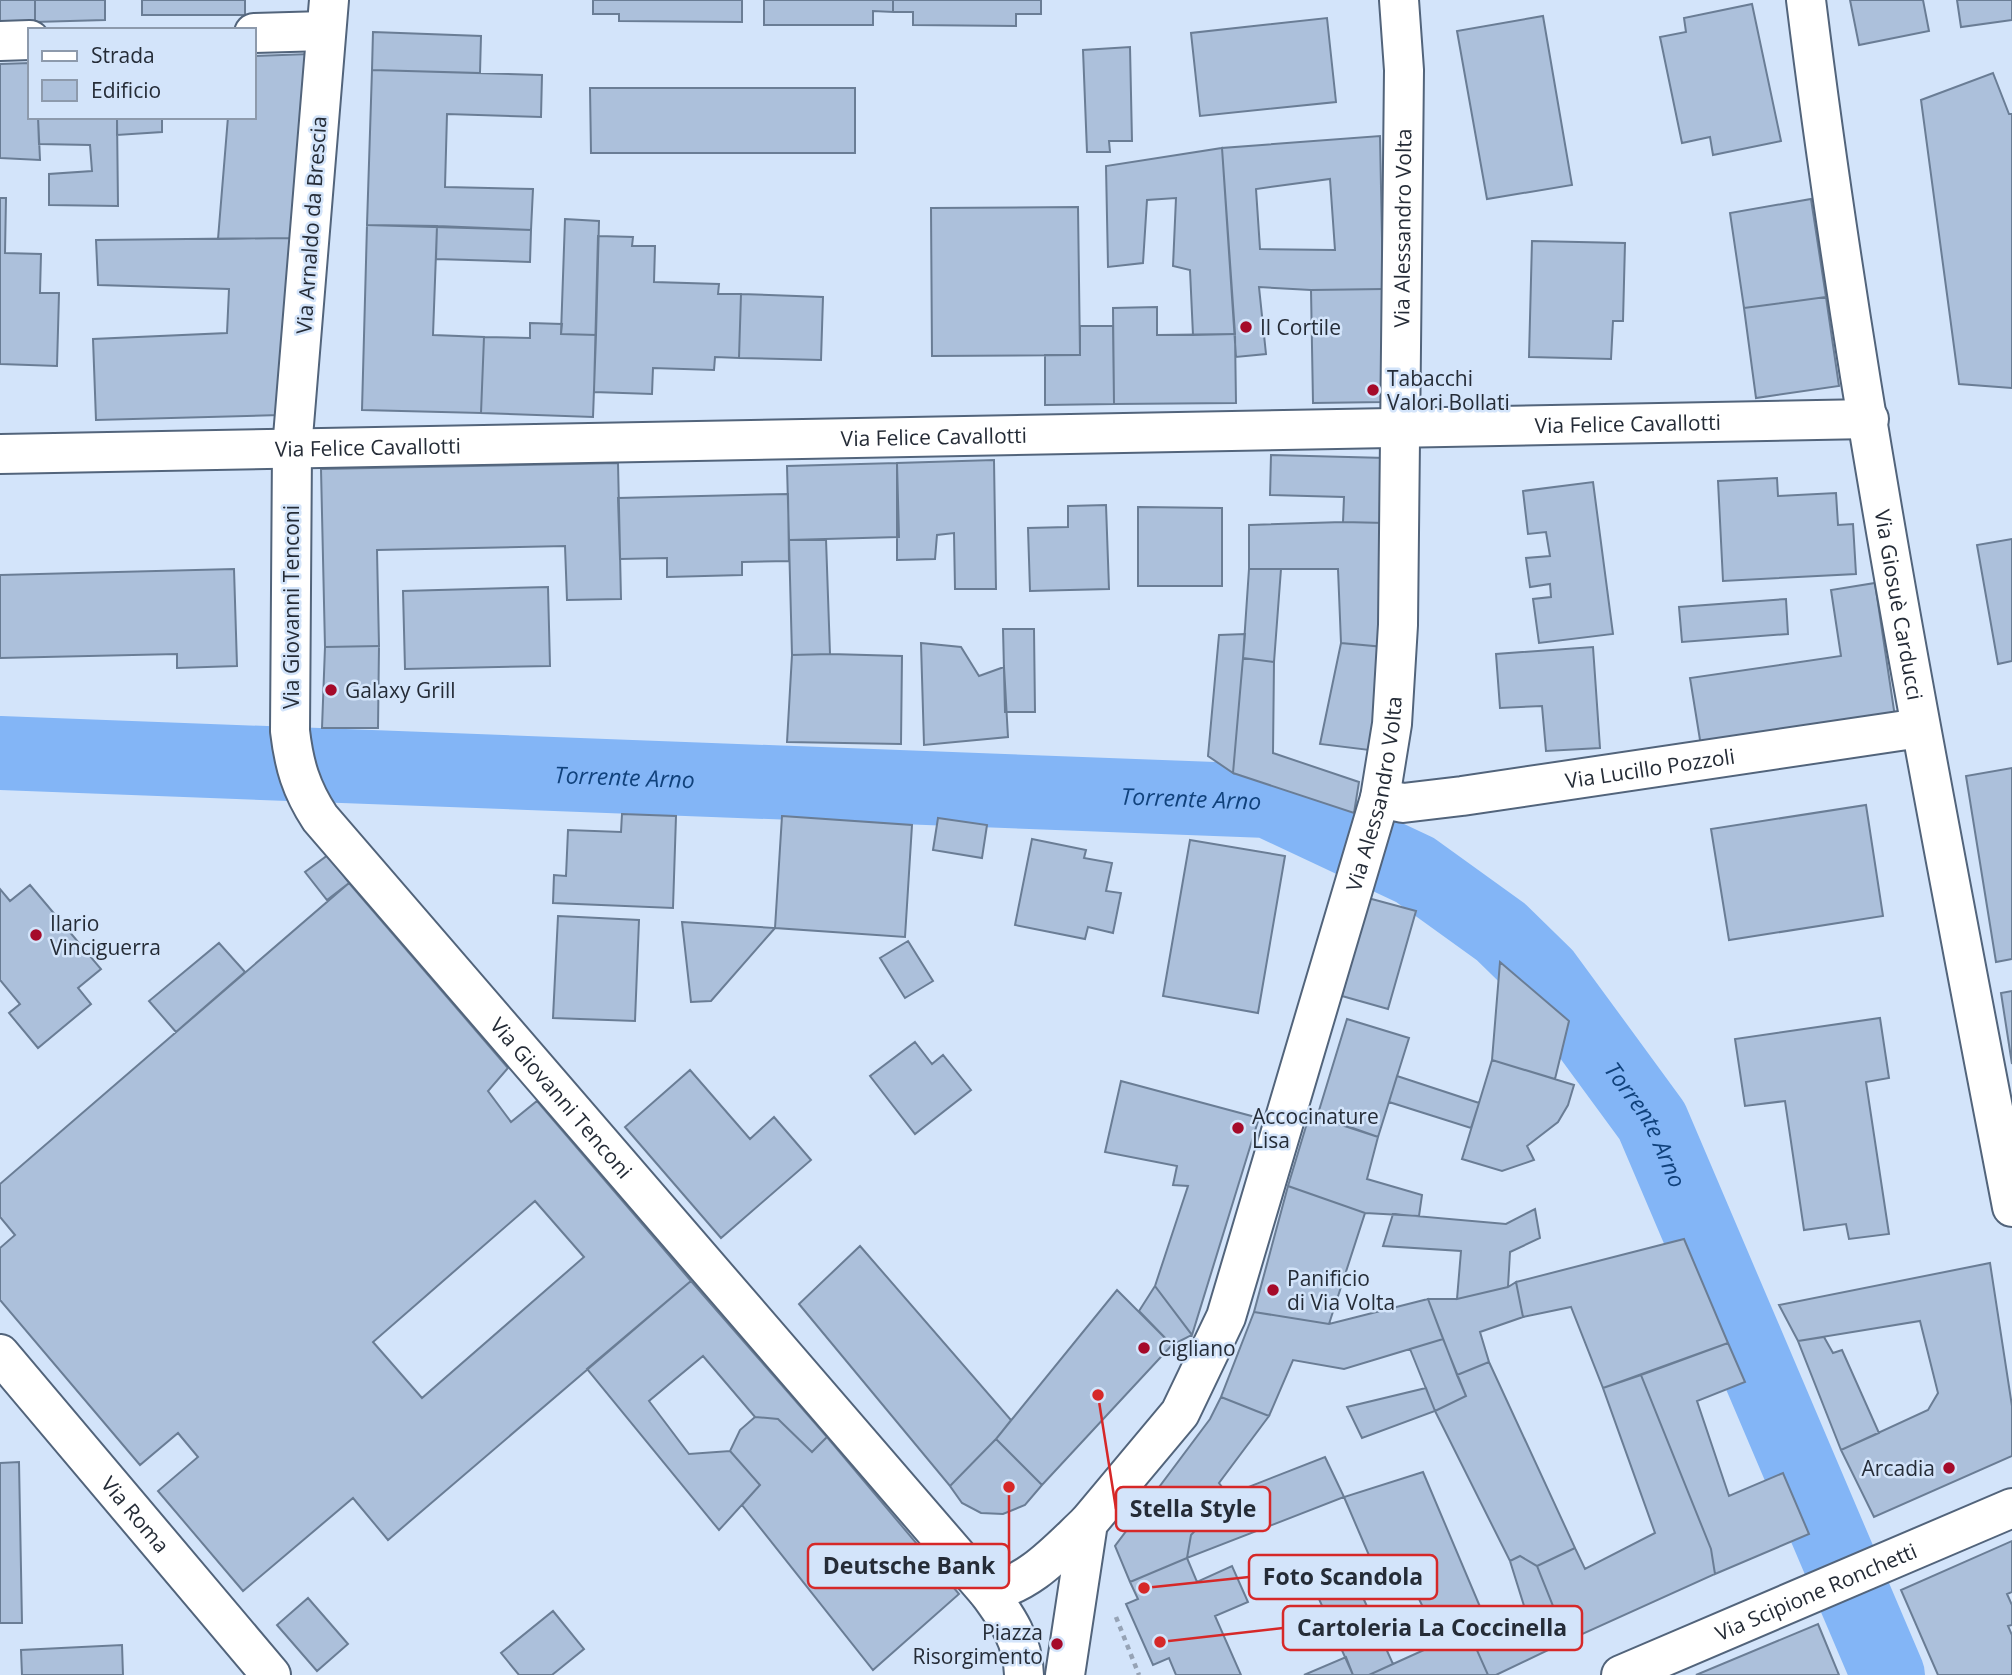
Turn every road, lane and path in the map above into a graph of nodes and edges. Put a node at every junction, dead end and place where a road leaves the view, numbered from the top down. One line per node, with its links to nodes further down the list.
1 (1399, 0): 8 (street, Via Alessandro Volta)
2 (1806, 0): 7 (street, Via Giosuè Carducci)
3 (327, 15): 4 (street); 9 (street, Via Arnaldo da Brescia)
4 (256, 33)
5 (28, 40): 6 (street)
6 (0, 41)
7 (1869, 419): 8 (street, Via Felice Cavallotti); 11 (street, Via Giosuè Carducci)
8 (1401, 427): 9 (street, Via Felice Cavallotti); 12 (street, Via Alessandro Volta)
9 (292, 449): 10 (street, Via Felice Cavallotti); 17 (street, Via Giovanni Tenconi)
10 (0, 454)
11 (1920, 728): 12 (street, Via Lucillo Pozzoli); 13 (street, Via Giosuè Carducci)
12 (1376, 809): 16 (street, Via Alessandro Volta)
13 (2012, 1207)
14 (0, 1354): 19 (street, Via Roma)
15 (2012, 1508): 18 (street, Via Scipione Ronchetti)
16 (1088, 1523): 17 (street, Via Alessandro Volta); 21 (street)
17 (988, 1592): 20 (street, Via Giovanni Tenconi)
18 (1631, 1673)
19 (271, 1675)
20 (1024, 1675)
21 (1065, 1675)

